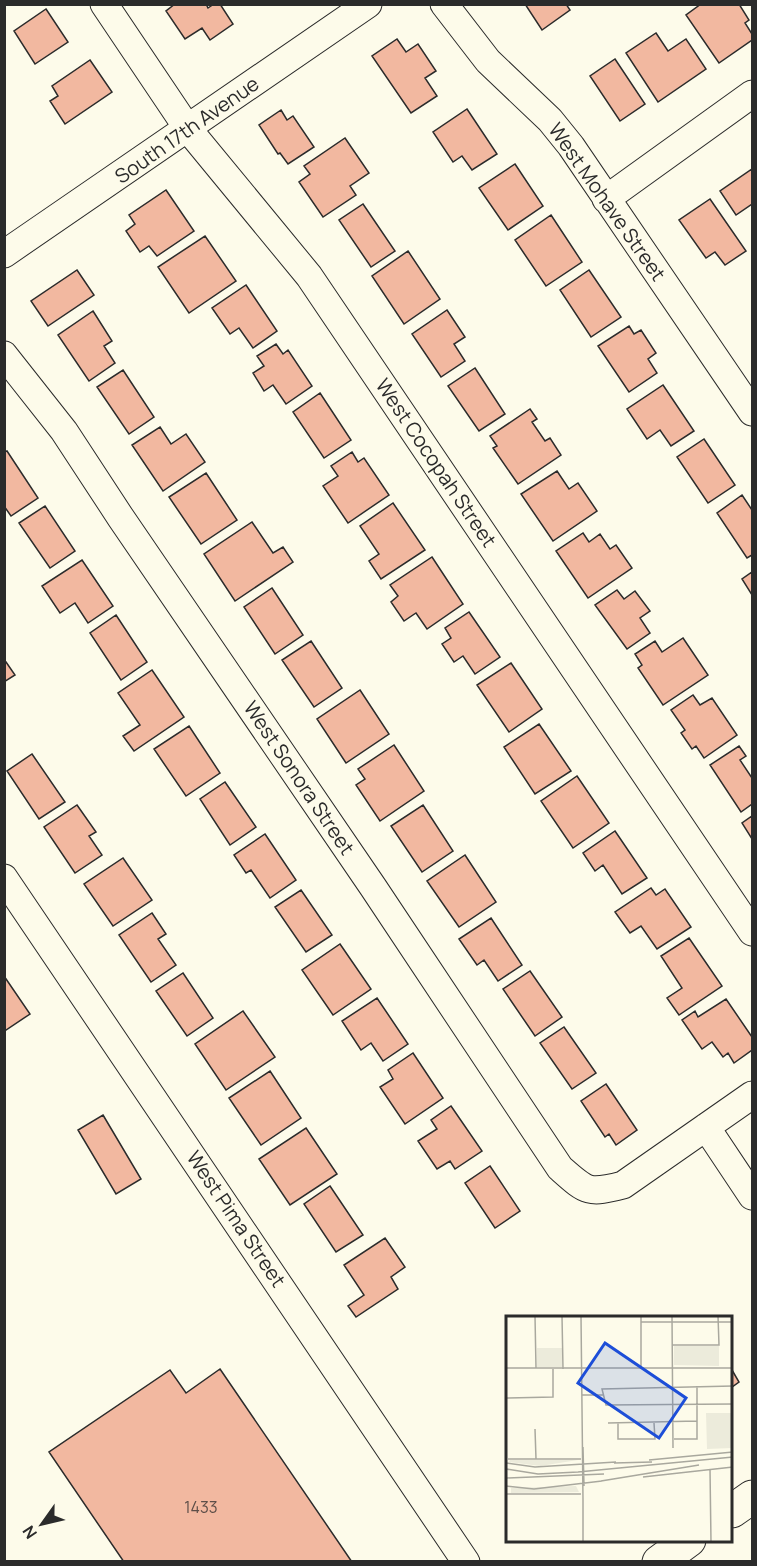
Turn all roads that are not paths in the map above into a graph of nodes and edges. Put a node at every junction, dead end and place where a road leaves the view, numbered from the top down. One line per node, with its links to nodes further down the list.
1 (104, 4): 5 (street, West Cocopah Street)
2 (368, 4): 5 (street, South 17th Avenue)
3 (444, 4): 6 (street, West Mohave Street)
4 (753, 94): 6 (street)
5 (188, 129): 7 (street, South 17th Avenue); 11 (street, West Cocopah Street)
6 (606, 199): 9 (street, West Mohave Street)
7 (4, 254)
8 (4, 355): 13 (street, West Sonora Street)
9 (753, 412)
10 (4, 878): 18 (street, West Pima Street)
11 (753, 932)
12 (753, 1095): 13 (street)
13 (706, 1127): 14 (street)
14 (753, 1196)
15 (753, 1497): 16 (main road)
16 (733, 1510)
17 (686, 1542): 19 (main road)
18 (466, 1562)
19 (659, 1562)

